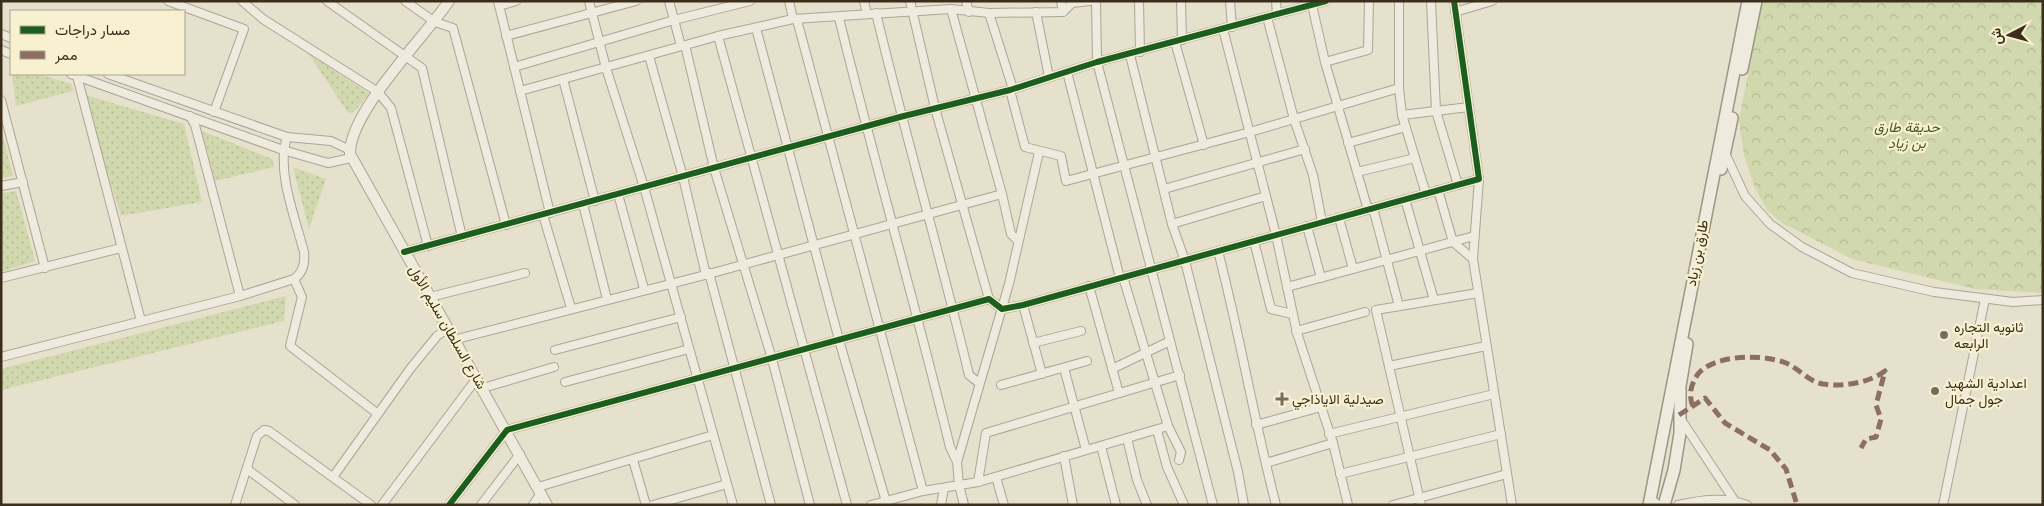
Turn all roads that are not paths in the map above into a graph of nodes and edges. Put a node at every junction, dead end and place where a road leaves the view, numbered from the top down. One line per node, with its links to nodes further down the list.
1 (168, 1): 79 (street)
2 (242, 1): 72 (street)
3 (327, 1): 58 (street)
4 (405, 1): 47 (street)
5 (449, 1): 47 (street)
6 (516, 1): 30 (street)
7 (589, 1): 40 (street)
8 (636, 1): 40 (street)
9 (669, 1): 46 (street)
10 (750, 1): 46 (street)
11 (789, 1): 45 (street)
12 (864, 1): 41 (street)
13 (910, 1): 33 (street)
14 (966, 1): 34 (street)
15 (1061, 1): 36 (street)
16 (1090, 1): 36 (street)
17 (1096, 1): 60 (street)
18 (1139, 1): 56 (street)
19 (1181, 1): 53 (street)
20 (1230, 1): 48 (street)
21 (1276, 1): 42 (street)
22 (1369, 1): 61 (street)
23 (1400, 1): 69 (street)
24 (1431, 1): 78 (street)
25 (1454, 1): 37 (street)
26 (1492, 1): 37 (street)
27 (1748, 1): 217 (main road, طارق بن زياد)
28 (1756, 1): 95 (main road)
29 (1323, 2): 31 (street)
30 (498, 4): 51 (street)
31 (1312, 5): 42 (street); 61 (street)
32 (951, 9): 33 (street); 34 (street); 73 (street)
33 (914, 10): 38 (street); 77 (street)
34 (968, 12): 39 (street)
35 (1036, 12): 36 (street); 39 (street); 67 (street)
36 (1063, 12)
37 (1455, 12): 76 (street)
38 (876, 13): 41 (street); 82 (street)
39 (989, 13): 70 (street)
40 (592, 14): 51 (street); 54 (street)
41 (867, 14): 44 (street)
42 (1277, 14): 43 (street)
43 (1267, 17): 48 (street); 83 (street)
44 (839, 18): 45 (street); 84 (street)
45 (795, 19): 49 (street); 88 (street)
46 (674, 20): 54 (street); 55 (street)
47 (435, 22): 58 (street); 128 (street)
48 (1232, 27): 50 (street)
49 (756, 28): 52 (street); 91 (street)
50 (1223, 29): 53 (street); 86 (street)
51 (506, 36): 62 (street)
52 (718, 36): 55 (street); 97 (street)
53 (1178, 41): 56 (street); 90 (street)
54 (600, 42): 62 (street); 63 (street)
55 (683, 46): 59 (street); 102 (street)
56 (1140, 52): 57 (street)
57 (1130, 54): 60 (street); 98 (street)
58 (407, 56): 72 (street); 133 (street)
59 (649, 56): 63 (street); 105 (street)
60 (1097, 62): 64 (street); 101 (street)
61 (1326, 62): 75 (street)
62 (514, 67): 71 (street)
63 (606, 68): 68 (street); 110 (street)
64 (1067, 72): 67 (street); 104 (street)
65 (74, 75): 81 (street); 139 (street)
66 (111, 75): 79 (street)
67 (1049, 77): 70 (street)
68 (563, 79): 71 (street); 118 (street)
69 (1399, 88): 75 (street); 80 (street)
70 (1011, 90): 73 (street); 94 (street)
71 (520, 91): 122 (street)
72 (378, 92): 96 (street); 138 (street)
73 (974, 98): 77 (street); 114 (street)
74 (1, 100): 107 (street)
75 (1339, 106): 83 (street); 89 (street)
76 (1469, 107): 78 (street); 106 (street)
77 (935, 108): 82 (street); 120 (street)
78 (1436, 111): 80 (street); 108 (street)
79 (214, 112): 87 (street)
80 (1402, 115): 85 (street)
81 (190, 116): 92 (street); 162 (street)
82 (900, 117): 84 (street); 123 (street)
83 (1294, 119): 86 (street); 93 (street)
84 (865, 127): 88 (street); 126 (street)
85 (1406, 127): 89 (street); 99 (street)
86 (1250, 132): 90 (street); 100 (street)
87 (287, 137): 92 (street); 96 (street)
88 (829, 138): 91 (street); 130 (street)
89 (1348, 142): 103 (street)
90 (1204, 145): 98 (street)
91 (788, 148): 97 (street); 137 (street)
92 (283, 150): 96 (street); 156 (street)
93 (1305, 150): 100 (street); 125 (street)
94 (1040, 152): 104 (street); 134 (street)
95 (1725, 153): 166 (street); 220 (main road)
96 (350, 154): 142 (street, شارع السلطان سليم الأول)
97 (753, 158): 102 (street); 143 (street)
98 (1158, 158): 101 (street); 111 (street)
99 (1415, 158): 103 (street); 115 (street)
100 (1257, 163): 111 (street); 116 (street)
101 (1125, 166): 104 (street); 149 (street)
102 (714, 168): 105 (street); 147 (street)
103 (1357, 172): 121 (street)
104 (1094, 174): 154 (street)
105 (683, 177): 110 (street); 152 (street)
106 (1479, 179): 108 (street); 132 (street)
107 (23, 182): 109 (street); 148 (street)
108 (1458, 185): 112 (street)
109 (1, 186)
110 (644, 187): 113 (street); 157 (street)
111 (1164, 189): 127 (street)
112 (1438, 190): 115 (street); 136 (street)
113 (618, 194): 118 (street); 160 (street)
114 (1002, 194): 120 (street); 134 (street)
115 (1426, 194): 117 (street)
116 (1266, 196): 127 (street); 131 (street)
117 (1405, 200): 121 (street); 141 (street)
118 (595, 201): 119 (street)
119 (583, 204): 122 (street); 164 (street)
120 (963, 204): 123 (street); 165 (street)
121 (1371, 209): 124 (street); 144 (street)
122 (547, 214): 128 (street); 171 (street)
123 (929, 214): 126 (street); 172 (street)
124 (1339, 218): 125 (street); 150 (street)
125 (1322, 222): 129 (street)
126 (893, 223): 130 (street); 177 (street)
127 (1172, 224): 146 (street)
128 (506, 225): 133 (street)
129 (1307, 226): 131 (street); 155 (street)
130 (854, 233): 137 (street); 180 (street)
131 (1276, 235): 135 (street); 159 (street)
132 (1474, 236): 136 (street); 145 (street)
133 (462, 237): 138 (street)
134 (1018, 241): 173 (street)
135 (1254, 241): 140 (street); 175 (street)
136 (1453, 242): 141 (street); 145 (street)
137 (815, 244): 143 (street); 184 (street)
138 (428, 246): 142 (street)
139 (121, 248): 148 (street); 178 (street)
140 (1218, 251): 146 (street); 216 (street)
141 (1420, 251): 144 (street); 167 (street)
142 (404, 252): 163 (street, شارع السلطان سليم الأول)
143 (778, 254): 147 (street); 190 (street)
144 (1386, 260): 150 (street); 170 (street)
145 (1473, 260): 161 (street)
146 (1185, 261): 149 (street); 273 (street)
147 (742, 263): 152 (street); 193 (street)
148 (45, 268): 153 (street)
149 (1150, 269): 154 (street); 185 (street)
150 (1353, 269): 155 (street)
151 (525, 273): 163 (street)
152 (707, 274): 157 (street); 199 (street)
153 (1, 278)
154 (1121, 278): 158 (street); 191 (street)
155 (1321, 278): 159 (street)
156 (294, 279): 162 (street); 213 (street)
157 (671, 282): 160 (street); 176 (street)
158 (1089, 286): 169 (street); 198 (street)
159 (1287, 287): 175 (street)
160 (644, 289): 164 (street)
161 (1478, 293): 167 (street); 187 (street)
162 (240, 296): 178 (street)
163 (430, 297): 179 (street, شارع السلطان سليم الأول)
164 (607, 299): 171 (street)
165 (989, 299): 172 (street); 173 (street)
166 (1985, 299): 168 (street); 281 (street)
167 (1434, 300): 170 (street)
168 (2043, 300)
169 (1023, 305): 173 (street); 186 (street)
170 (1399, 306): 195 (street)
171 (571, 308): 183 (street)
172 (953, 308): 177 (street); 205 (street)
173 (1002, 309): 205 (street)
174 (1365, 312): 182 (street)
175 (1292, 314): 182 (street)
176 (680, 317): 188 (street); 189 (street)
177 (919, 318): 180 (street); 233 (street)
178 (140, 321): 192 (street)
179 (447, 329): 183 (street, شارع السلطان سليم الأول); 213 (street)
180 (880, 330): 184 (street); 245 (street)
181 (1081, 331): 186 (street)
182 (1296, 331): 212 (street)
183 (453, 340): 202 (street, شارع السلطان سليم الأول)
184 (839, 340): 190 (street); 248 (street)
185 (1170, 341): 191 (street); 201 (street)
186 (1033, 343): 200 (street)
187 (1486, 346): 195 (street); 210 (street)
188 (689, 349): 203 (street); 204 (street)
189 (555, 350)
190 (804, 350): 193 (street); 263 (street)
191 (1146, 352): 198 (street); 206 (street)
192 (1, 357)
193 (772, 359): 199 (street); 262 (street)
194 (1087, 361): 197 (street)
195 (1389, 366): 214 (street)
196 (554, 367): 208 (street)
197 (1064, 368): 200 (street); 211 (street)
198 (1112, 369): 209 (street)
199 (734, 370): 203 (street); 261 (street)
200 (1042, 374): 207 (street)
201 (1180, 375): 206 (street); 272 (street)
202 (477, 378): 208 (street, شارع السلطان سليم الأول); 253 (street)
203 (697, 378): 218 (street); 223 (street)
204 (565, 382)
205 (979, 383): 233 (street)
206 (1155, 383): 209 (street); 215 (street)
207 (1001, 385)
208 (482, 388): 218 (street, شارع السلطان سليم الأول)
209 (1119, 393): 211 (street)
210 (1494, 394): 214 (street); 222 (street)
211 (1074, 407): 227 (street); 240 (street)
212 (1321, 407): 216 (street); 221 (street)
213 (378, 414): 238 (street)
214 (1400, 415): 221 (street); 230 (street)
215 (1168, 426): 219 (street); 232 (street)
216 (1256, 426): 234 (street)
217 (1663, 429): 220 (street); 249 (main road, طارق بن زياد)
218 (507, 430): 228 (street, شارع السلطان سليم الأول); 254 (street)
219 (1157, 430): 224 (street); 271 (street)
220 (1684, 433): 246 (street); 278 (main road)
221 (1329, 434): 225 (street)
222 (1501, 434): 230 (street); 237 (street)
223 (713, 435): 231 (street); 241 (street)
224 (1127, 438): 226 (street); 270 (street)
225 (1332, 443): 234 (street); 236 (street)
226 (1101, 446): 227 (street); 269 (street)
227 (1086, 450): 229 (street)
228 (520, 454): 244 (street, شارع السلطان سليم الأول); 255 (street)
229 (1064, 456): 239 (street); 268 (street)
230 (1410, 458): 236 (street); 247 (street)
231 (633, 460): 244 (street); 258 (street)
232 (1179, 460)
233 (956, 462): 242 (street)
234 (1266, 463): 274 (street)
235 (247, 469): 238 (street); 250 (street); 251 (street)
236 (1340, 474): 275 (street)
237 (1507, 474): 247 (street); 277 (street)
238 (333, 476): 252 (street)
239 (996, 477): 240 (street); 267 (street)
240 (978, 482): 242 (street)
241 (727, 484): 259 (street); 260 (street)
242 (958, 485): 243 (street); 266 (street)
243 (944, 488): 245 (street); 265 (street)
244 (539, 490): 256 (street); 257 (street, شارع السلطان سليم الأول)
245 (923, 491): 248 (street)
246 (1734, 500): 279 (street); 280 (street)
247 (1420, 501): 276 (street)
248 (886, 503): 264 (street)
249 (1652, 503)
250 (235, 505)
251 (295, 505)
252 (371, 505)
253 (382, 505)
254 (449, 505)
255 (481, 505)
256 (533, 505)
257 (547, 505)
258 (646, 505)
259 (654, 505)
260 (733, 505)
261 (771, 505)
262 (810, 505)
263 (848, 505)
264 (871, 505)
265 (941, 505)
266 (964, 505)
267 (1004, 505)
268 (1073, 505)
269 (1116, 505)
270 (1147, 505)
271 (1184, 505)
272 (1213, 505)
273 (1244, 505)
274 (1276, 505)
275 (1348, 505)
276 (1394, 505)
277 (1512, 505)
278 (1664, 505)
279 (1678, 505)
280 (1747, 505)
281 (1943, 505)

